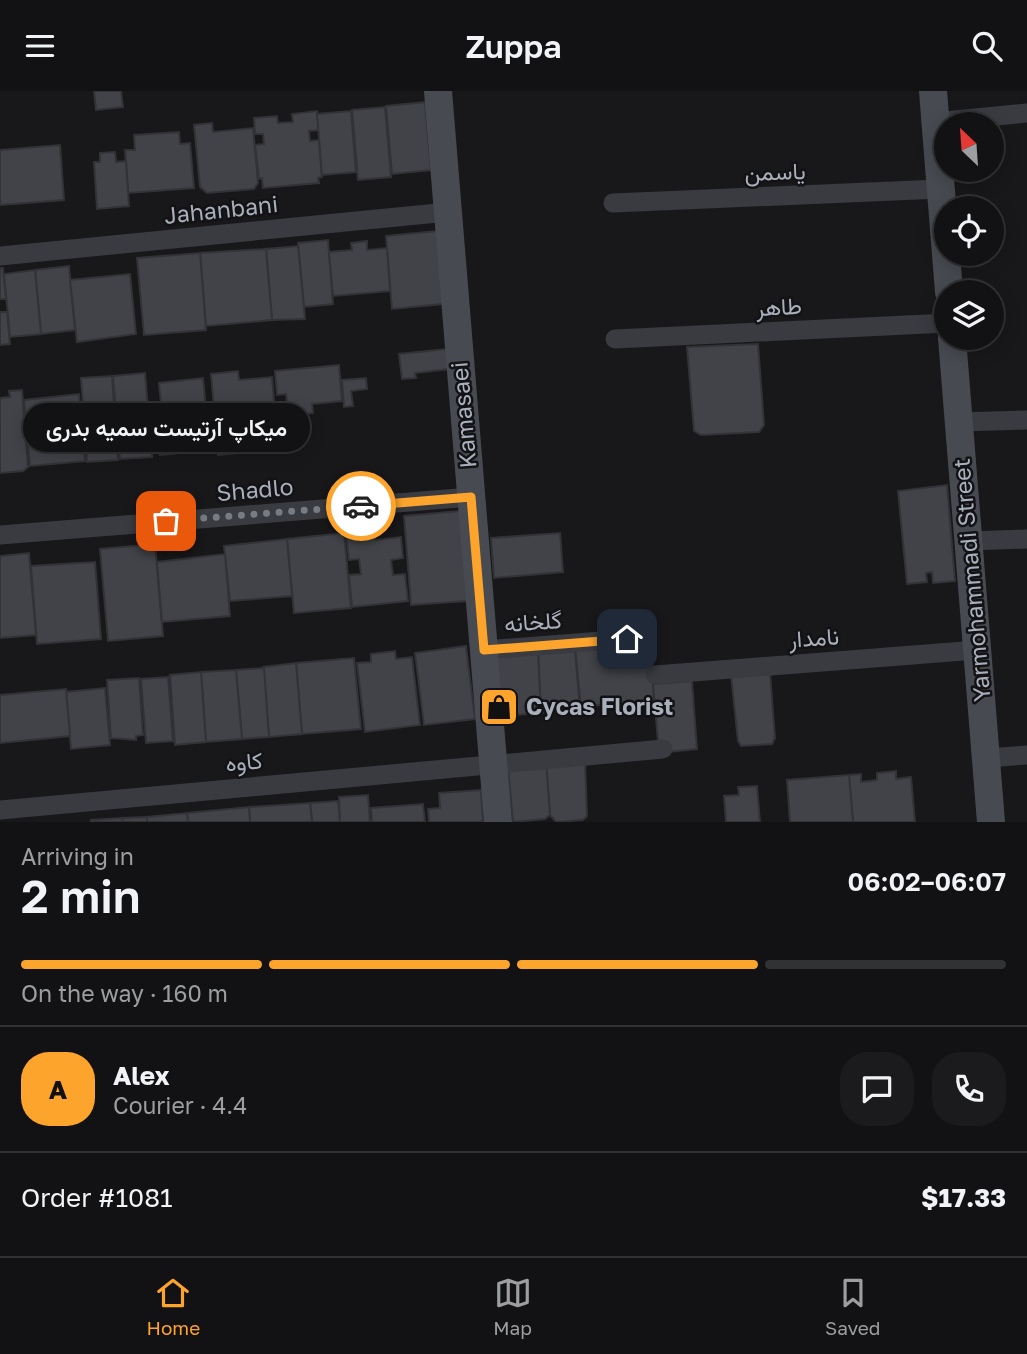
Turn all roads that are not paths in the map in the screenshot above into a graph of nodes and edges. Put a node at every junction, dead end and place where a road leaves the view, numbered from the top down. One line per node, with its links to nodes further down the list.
1 (438, 91): 9 (street, Kamasaei)
2 (933, 91): 3 (street)
3 (934, 112)
4 (1027, 113): 5 (street)
5 (1004, 115)
6 (939, 182): 7 (street)
7 (940, 189): 8 (street, یاسمن); 11 (street)
8 (612, 203)
9 (448, 212): 10 (street, Jahanbani); 17 (street, Kamasaei)
10 (0, 256)
11 (948, 280)
12 (934, 324): 13 (street, طاهر)
13 (614, 339)
14 (953, 350): 16 (street, Yarmohammadi Street)
15 (1027, 420): 16 (street)
16 (959, 422): 20 (street, Yarmohammadi Street)
17 (471, 497): 18 (street, Shadlo); 22 (street, Kamasaei)
18 (0, 535)
19 (1027, 538): 20 (street)
20 (969, 541): 23 (street, Yarmohammadi Street)
21 (627, 639): 22 (street, گلخانه)
22 (484, 650): 28 (street, Kamasaei)
23 (977, 650): 24 (street, نامدار); 27 (street, Yarmohammadi Street)
24 (655, 675)
25 (663, 749): 28 (street, کاوه)
26 (1027, 755): 27 (street)
27 (986, 758): 31 (street, Yarmohammadi Street)
28 (493, 763): 29 (street, کاوه); 30 (street, Kamasaei)
29 (0, 810)
30 (498, 822)
31 (991, 822)

